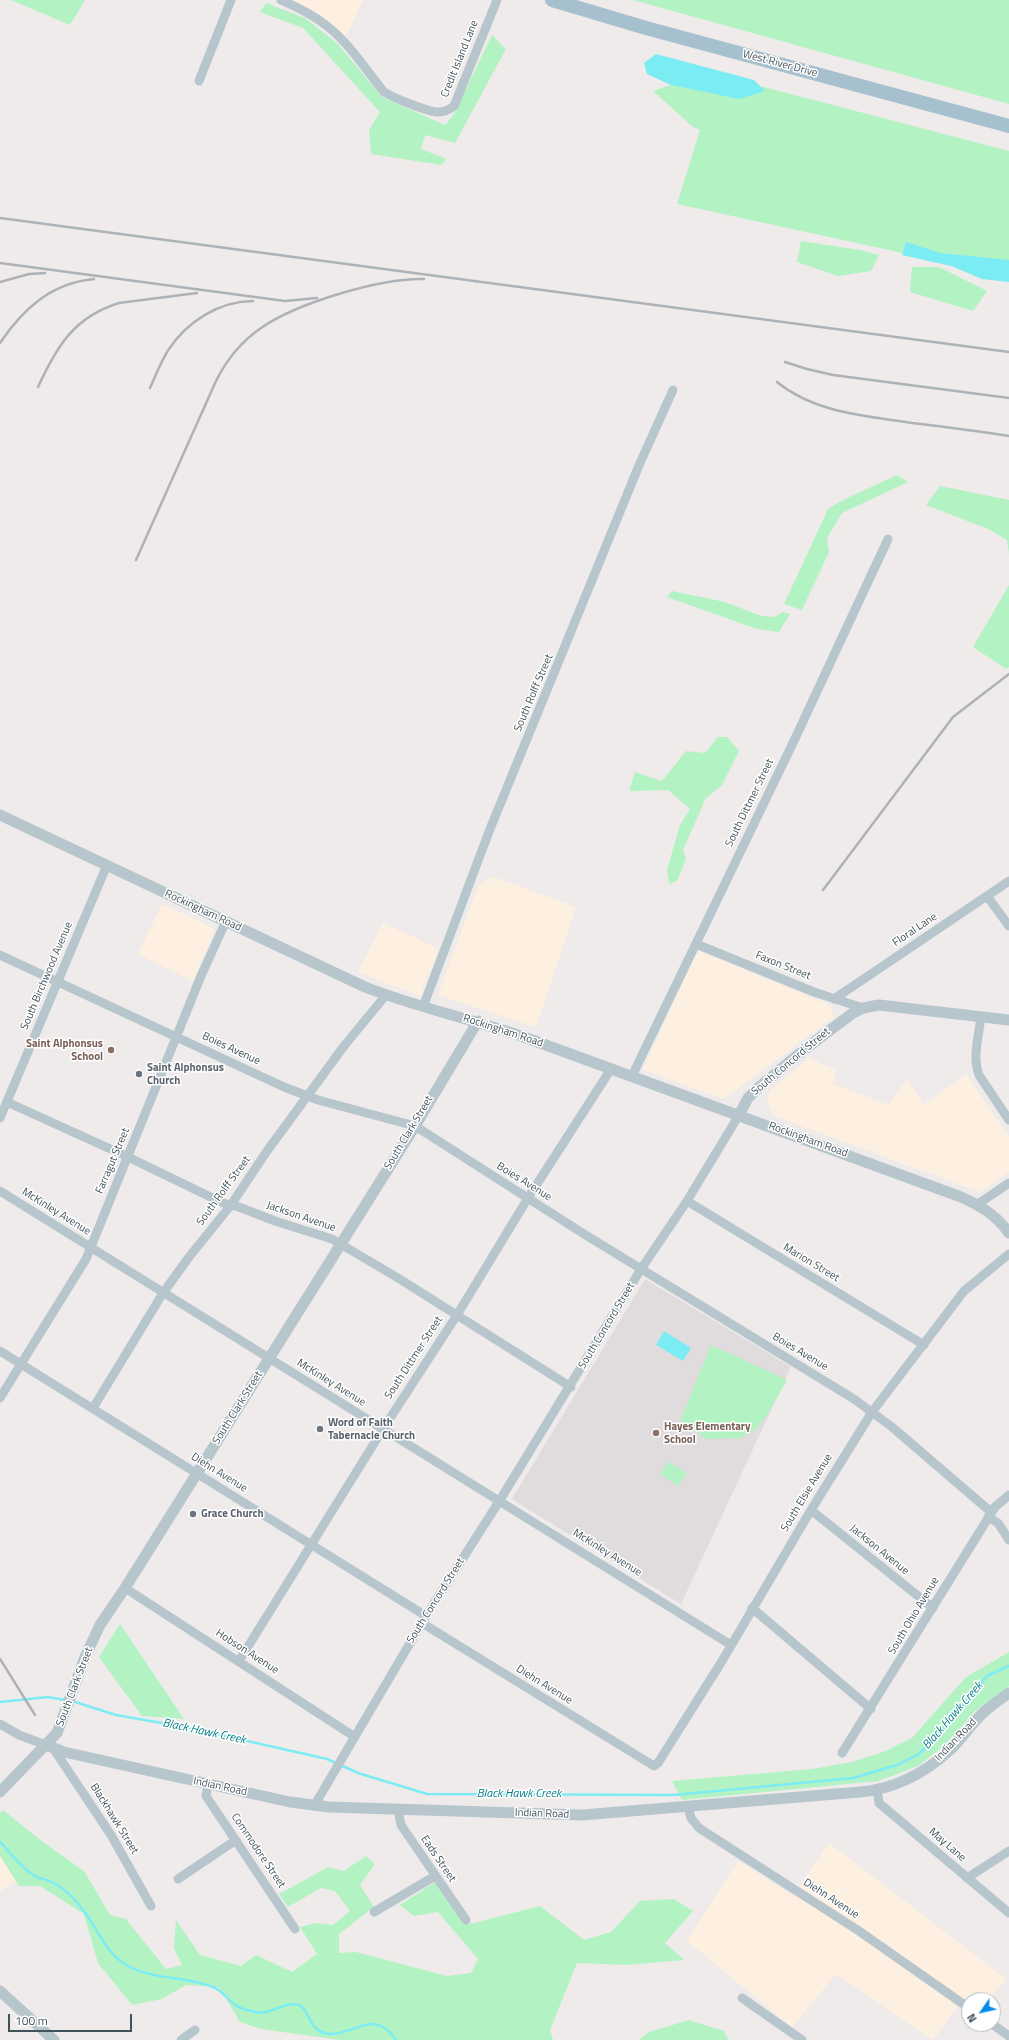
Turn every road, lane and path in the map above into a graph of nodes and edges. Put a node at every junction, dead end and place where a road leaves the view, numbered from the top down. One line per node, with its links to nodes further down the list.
1 (231, 0): 5 (street)
2 (281, 0): 3 (street, Credit Island Lane)
3 (497, 0)
4 (552, 0): 6 (main road, West River Drive)
5 (199, 80)
6 (1009, 126)
7 (673, 390): 20 (street, South Rolff Street)
8 (888, 539): 15 (street, South Dittmer Street)
9 (0, 815): 10 (street, Rockingham Road)
10 (107, 865): 13 (street, Rockingham Road); 17 (street, South Birchwood Avenue)
11 (1009, 881): 12 (street, Floral Lane)
12 (987, 896): 14 (street); 19 (street, Floral Lane)
13 (226, 921): 18 (street, Rockingham Road); 25 (street, Farragut Street)
14 (1009, 926)
15 (696, 944): 19 (street, Faxon Street); 27 (street, South Dittmer Street)
16 (0, 955): 17 (street, Boies Avenue)
17 (58, 982): 25 (street, Boies Avenue); 29 (street, South Birchwood Avenue)
18 (386, 995): 20 (street, Rockingham Road); 28 (street, South Rolff Street)
19 (834, 999): 21 (street, Faxon Street)
20 (424, 1007): 24 (street, Rockingham Road)
21 (863, 1008): 22 (street, South Concord Street); 30 (street, South Concord Street)
22 (981, 1016): 23 (street, South Concord Street); 32 (street)
23 (1009, 1020)
24 (478, 1021): 26 (street, Rockingham Road); 33 (street, South Clark Street)
25 (177, 1037): 28 (street, Boies Avenue); 34 (street, Farragut Street)
26 (610, 1069): 27 (street, Rockingham Road); 37 (street, South Dittmer Street)
27 (632, 1076): 30 (street, Rockingham Road)
28 (307, 1096): 33 (street, Boies Avenue); 40 (street, South Rolff Street)
29 (6, 1102): 31 (street, South Birchwood Avenue); 34 (street, Jackson Avenue)
30 (739, 1115): 38 (street, South Concord Street); 39 (street, Rockingham Road)
31 (0, 1118)
32 (1009, 1120)
33 (415, 1126): 37 (street, Boies Avenue); 42 (street, South Clark Street)
34 (128, 1157): 40 (street, Jackson Avenue); 43 (street, Farragut Street)
35 (1009, 1183): 39 (street)
36 (0, 1191): 43 (street, McKinley Avenue)
37 (528, 1198): 45 (street, Boies Avenue); 47 (street, South Dittmer Street)
38 (687, 1201): 45 (street, South Concord Street); 48 (street, Marion Street)
39 (978, 1204): 41 (street, Rockingham Road)
40 (231, 1205): 42 (street, Jackson Avenue); 46 (street, South Rolff Street)
41 (1009, 1233)
42 (341, 1244): 47 (street, Jackson Avenue); 50 (street, South Clark Street)
43 (90, 1248): 46 (street, McKinley Avenue); 51 (street, Farragut Street)
44 (1009, 1254): 48 (street, South Elsie Avenue)
45 (641, 1269): 52 (street, South Concord Street); 55 (street, Boies Avenue)
46 (163, 1293): 50 (street, McKinley Avenue); 54 (street, South Rolff Street)
47 (457, 1315): 52 (street, Jackson Avenue); 56 (street, South Dittmer Street)
48 (924, 1345): 55 (street, South Elsie Avenue)
49 (0, 1351): 51 (street, Diehn Avenue)
50 (268, 1358): 56 (street, McKinley Avenue); 57 (street, South Clark Street)
51 (22, 1363): 53 (street, Farragut Street); 54 (street, Diehn Avenue)
52 (571, 1387): 59 (street, South Concord Street)
53 (0, 1398)
54 (93, 1408): 57 (street, Diehn Avenue)
55 (872, 1412): 60 (street, South Elsie Avenue); 61 (street, Boies Avenue)
56 (383, 1428): 59 (street, McKinley Avenue); 63 (street, South Dittmer Street)
57 (196, 1474): 63 (street, Diehn Avenue); 64 (street, South Clark Street)
58 (1009, 1495): 61 (street, South Ohio Avenue)
59 (500, 1500): 67 (street, South Concord Street); 68 (street, McKinley Avenue)
60 (811, 1510): 65 (street, South Elsie Avenue); 66 (street, Jackson Avenue)
61 (990, 1514): 62 (street, Boies Avenue); 66 (street, South Ohio Avenue)
62 (1009, 1540)
63 (311, 1545): 67 (street, Diehn Avenue); 69 (street, South Dittmer Street)
64 (125, 1588): 69 (street, Hobson Avenue); 74 (street, South Clark Street)
65 (752, 1608): 68 (street, South Elsie Avenue); 71 (street)
66 (933, 1608): 71 (street, South Ohio Avenue)
67 (424, 1619): 73 (street, South Concord Street); 76 (street, Diehn Avenue)
68 (731, 1645): 76 (street, South Elsie Avenue)
69 (239, 1661): 73 (street, Hobson Avenue)
70 (1009, 1693): 78 (street, Indian Road)
71 (871, 1709): 75 (street, South Ohio Avenue)
72 (0, 1724): 74 (street)
73 (355, 1737): 80 (street, South Concord Street)
74 (49, 1746): 77 (street, Indian Road); 79 (street, South Clark Street); 88 (street, Blackhawk Street)
75 (842, 1754)
76 (654, 1766)
77 (208, 1785): 80 (street, Indian Road); 83 (street, Commodore Street)
78 (877, 1790): 81 (street, Indian Road); 86 (street, May Lane)
79 (0, 1792)
80 (314, 1806): 82 (street, Indian Road)
81 (688, 1806): 82 (street, Indian Road); 95 (street, Diehn Avenue)
82 (398, 1809): 85 (street, Eads Street)
83 (236, 1840): 87 (street); 92 (street, Commodore Street)
84 (1009, 1851): 86 (street)
85 (435, 1876): 89 (street); 91 (street, Eads Street)
86 (967, 1878): 90 (street, May Lane)
87 (178, 1879)
88 (151, 1906)
89 (374, 1912)
90 (1009, 1913)
91 (466, 1920)
92 (295, 1929)
93 (0, 1991): 97 (street)
94 (742, 1998): 99 (street)
95 (961, 2002)
96 (195, 2030): 98 (street)
97 (54, 2040)
98 (181, 2040)
99 (802, 2040)

